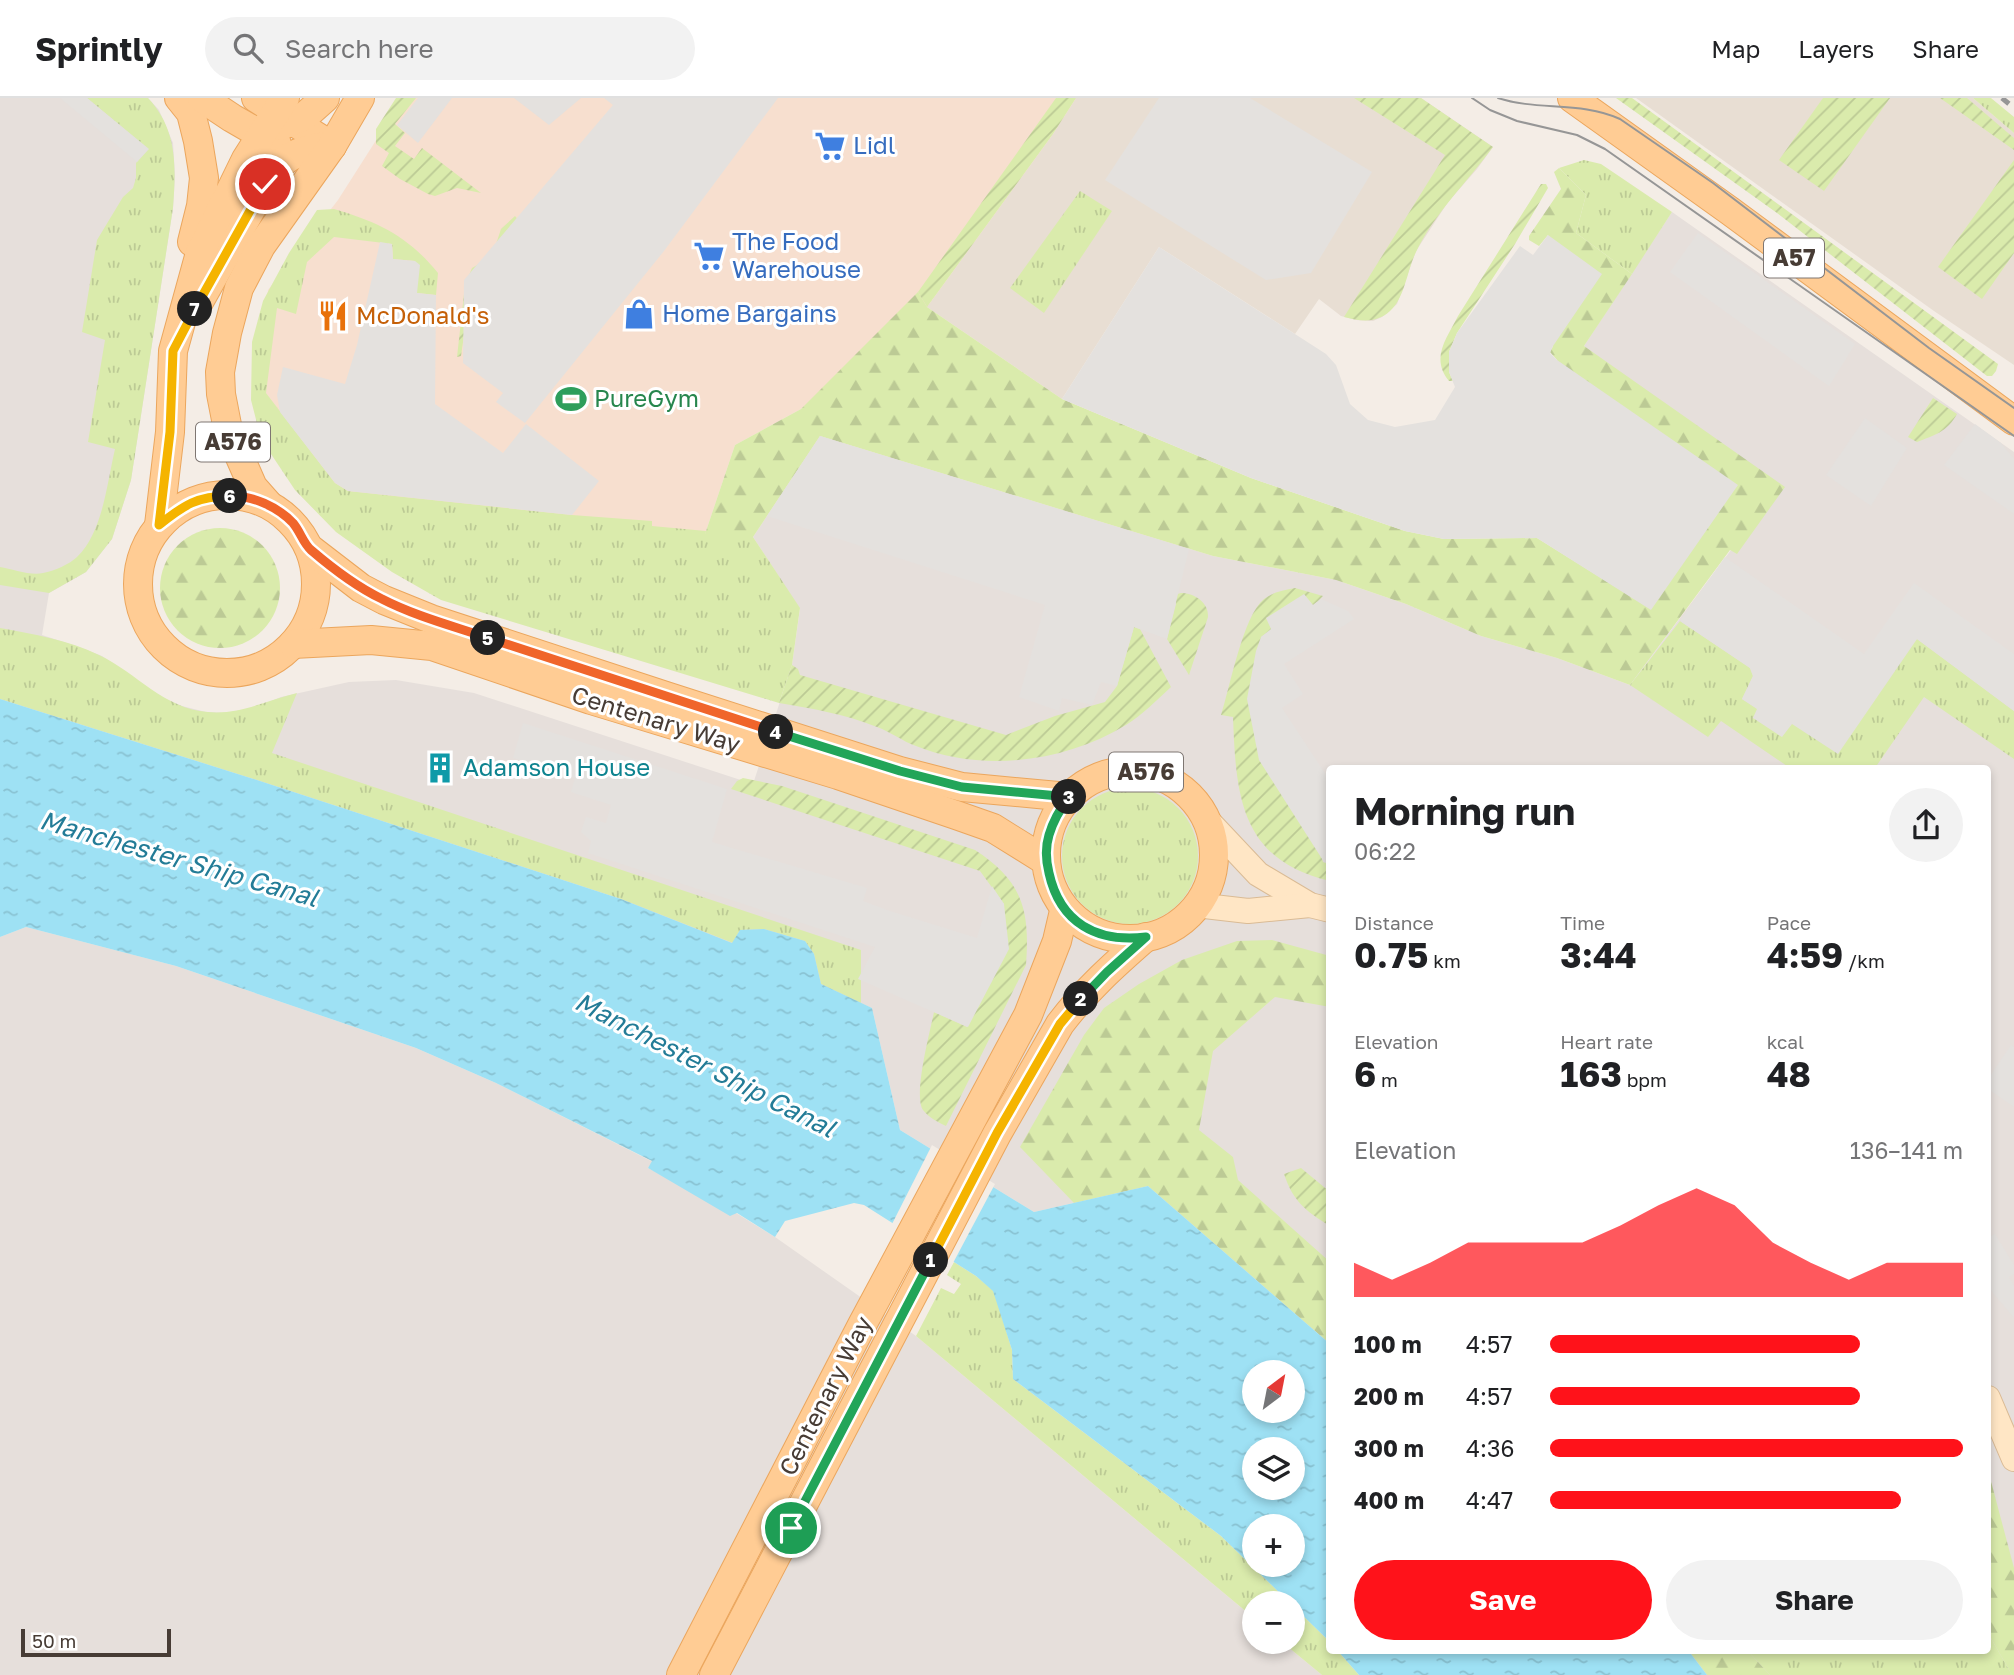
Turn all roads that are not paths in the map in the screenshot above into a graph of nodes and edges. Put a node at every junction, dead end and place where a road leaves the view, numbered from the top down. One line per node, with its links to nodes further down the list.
1 (179, 98): 8 (main road)
2 (202, 98): 6 (main road)
3 (325, 98): 6 (main road)
4 (360, 98): 7 (main road, A576)
5 (1572, 98): 9 (main road, A57)
6 (270, 117): 7 (main road); 7 (main road); 8 (main road, A576)
7 (314, 156): 8 (main road); 10 (main road, A576)
8 (173, 351): 11 (main road, A576)
9 (2014, 421)
10 (268, 504): 11 (main road, A576); 12 (main road, A576)
11 (159, 525): 13 (main road, A576)
12 (309, 548): 13 (main road, A576); 14 (main road, Centenary Way / A576)
13 (293, 644): 16 (main road, Centenary Way)
14 (1069, 797): 15 (main road, A576); 16 (main road, A576)
15 (1210, 823): 17 (main road, A576); 18 (street)
16 (1046, 861): 19 (main road, A576)
17 (1196, 905): 18 (street); 20 (main road, A576)
18 (1320, 907)
19 (1064, 911): 20 (main road, A576); 23 (main road, Centenary Way)
20 (1146, 937): 24 (main road, Centenary Way / A576)
21 (1991, 1405): 22 (street)
22 (2014, 1459)
23 (681, 1675)
24 (714, 1675)

